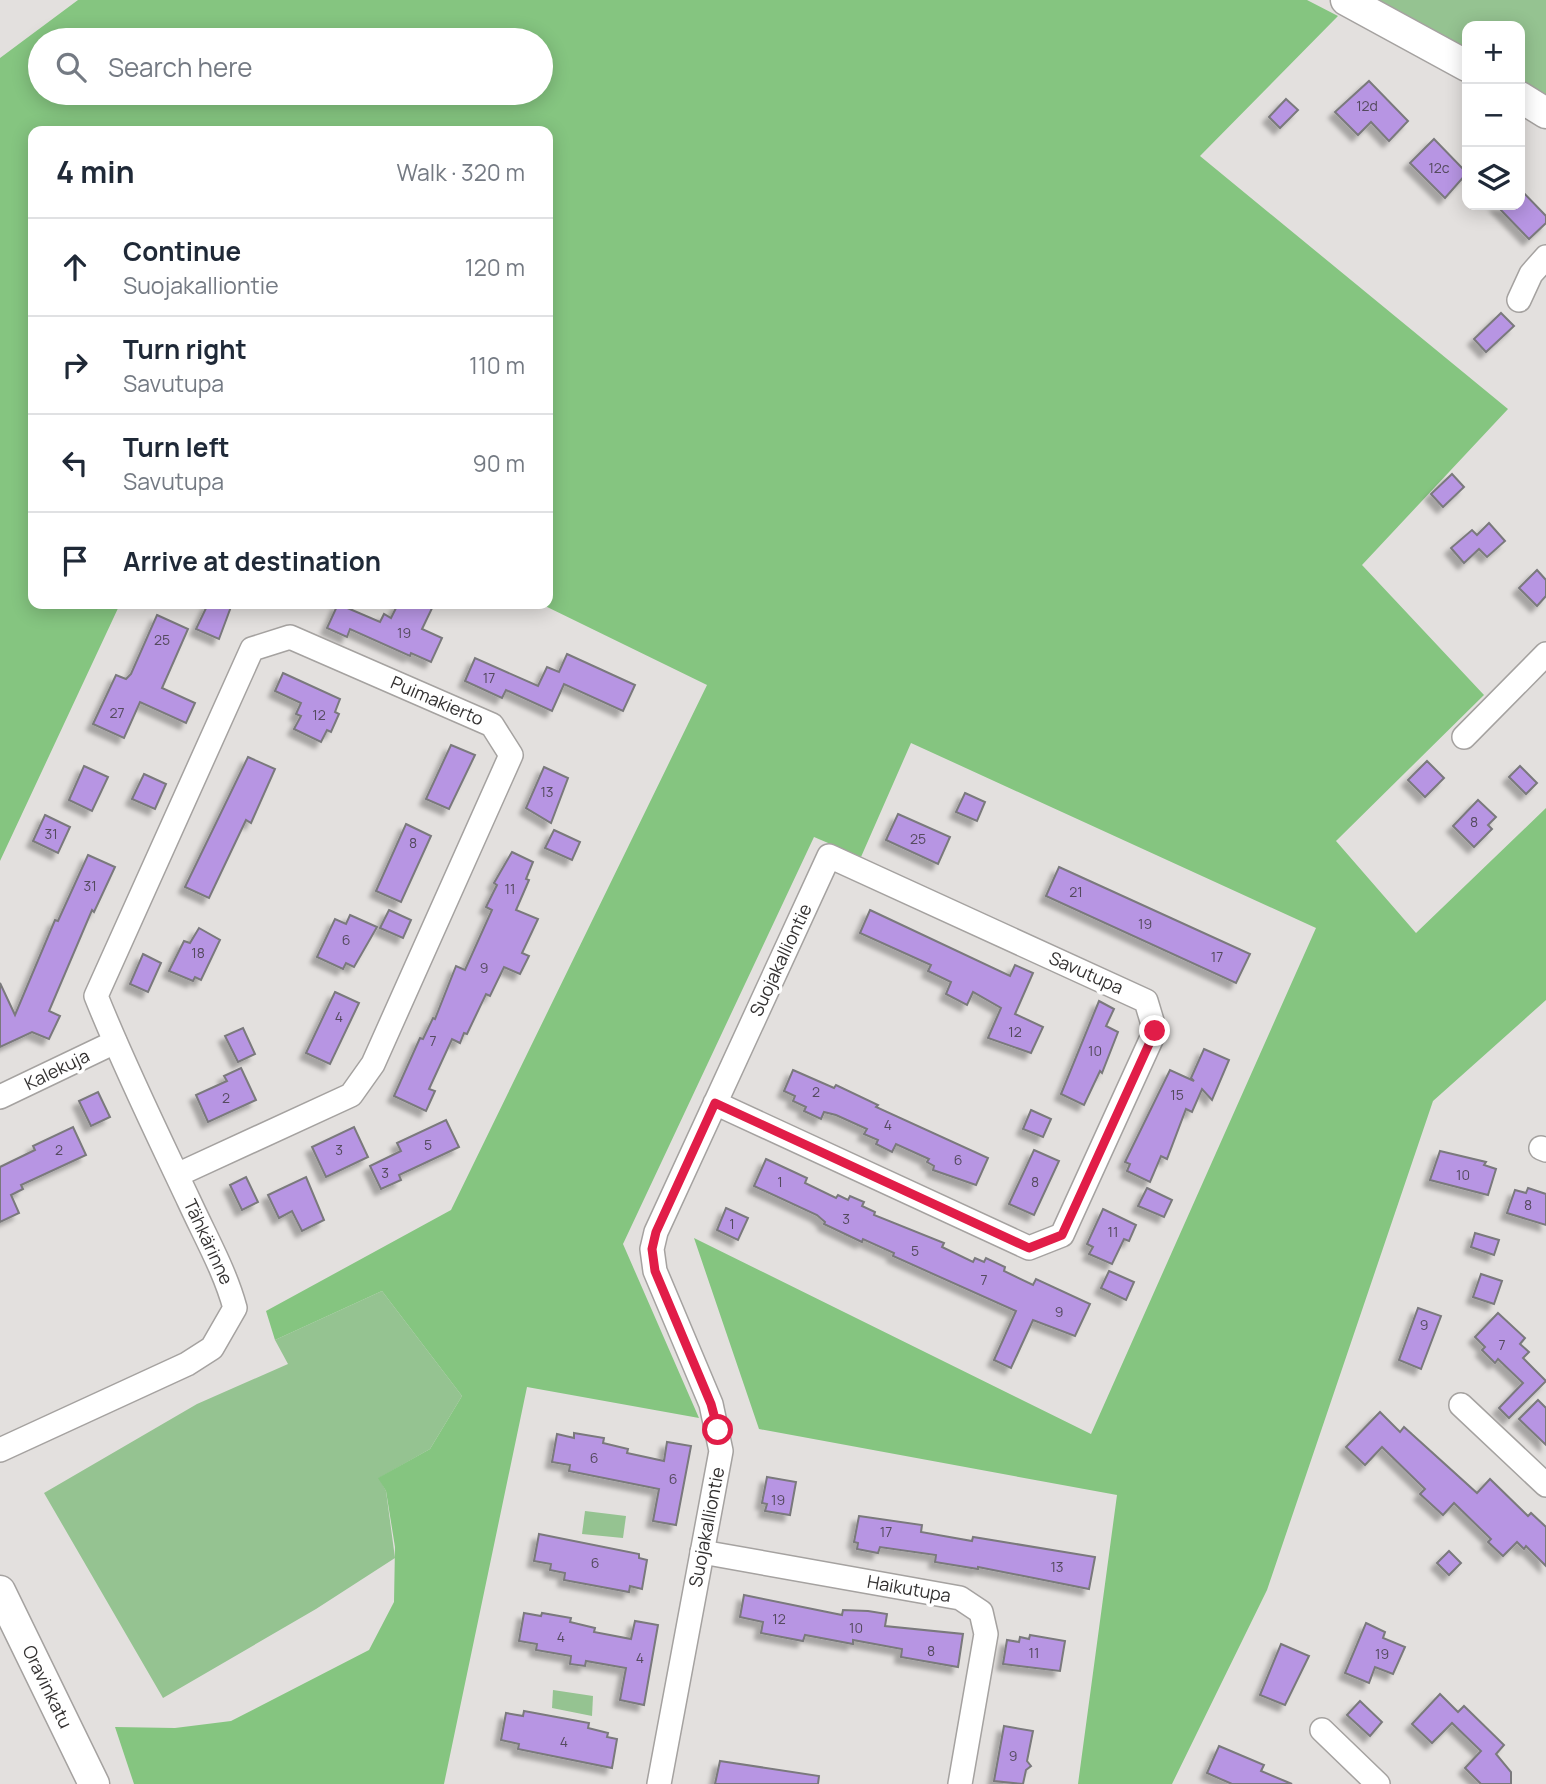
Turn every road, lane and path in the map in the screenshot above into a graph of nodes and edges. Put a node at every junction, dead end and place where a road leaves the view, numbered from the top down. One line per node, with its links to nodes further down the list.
1 (1346, 0): 2 (street)
2 (1462, 63)
3 (1525, 100): 4 (street)
4 (1546, 113)
5 (1546, 257): 6 (street)
6 (1519, 300)
7 (1546, 654): 8 (street)
8 (1464, 737)
9 (829, 856): 13 (street, Suojakalliontie); 13 (street, Savutupa)
10 (96, 996): 11 (street, Tähkärinne); 14 (street, Puimakierto)
11 (115, 1042): 12 (street, Kalekuja); 14 (street, Tähkärinne)
12 (0, 1097)
13 (715, 1103): 18 (street, Suojakalliontie)
14 (177, 1175): 16 (street, Tähkärinne)
15 (1461, 1405): 17 (street)
16 (0, 1450)
17 (1546, 1485)
18 (702, 1552): 22 (street, Suojakalliontie); 23 (street, Haikutupa)
19 (0, 1591): 21 (street, Oravinkatu)
20 (1322, 1730): 24 (street)
21 (94, 1784)
22 (659, 1784)
23 (960, 1784)
24 (1378, 1784)

